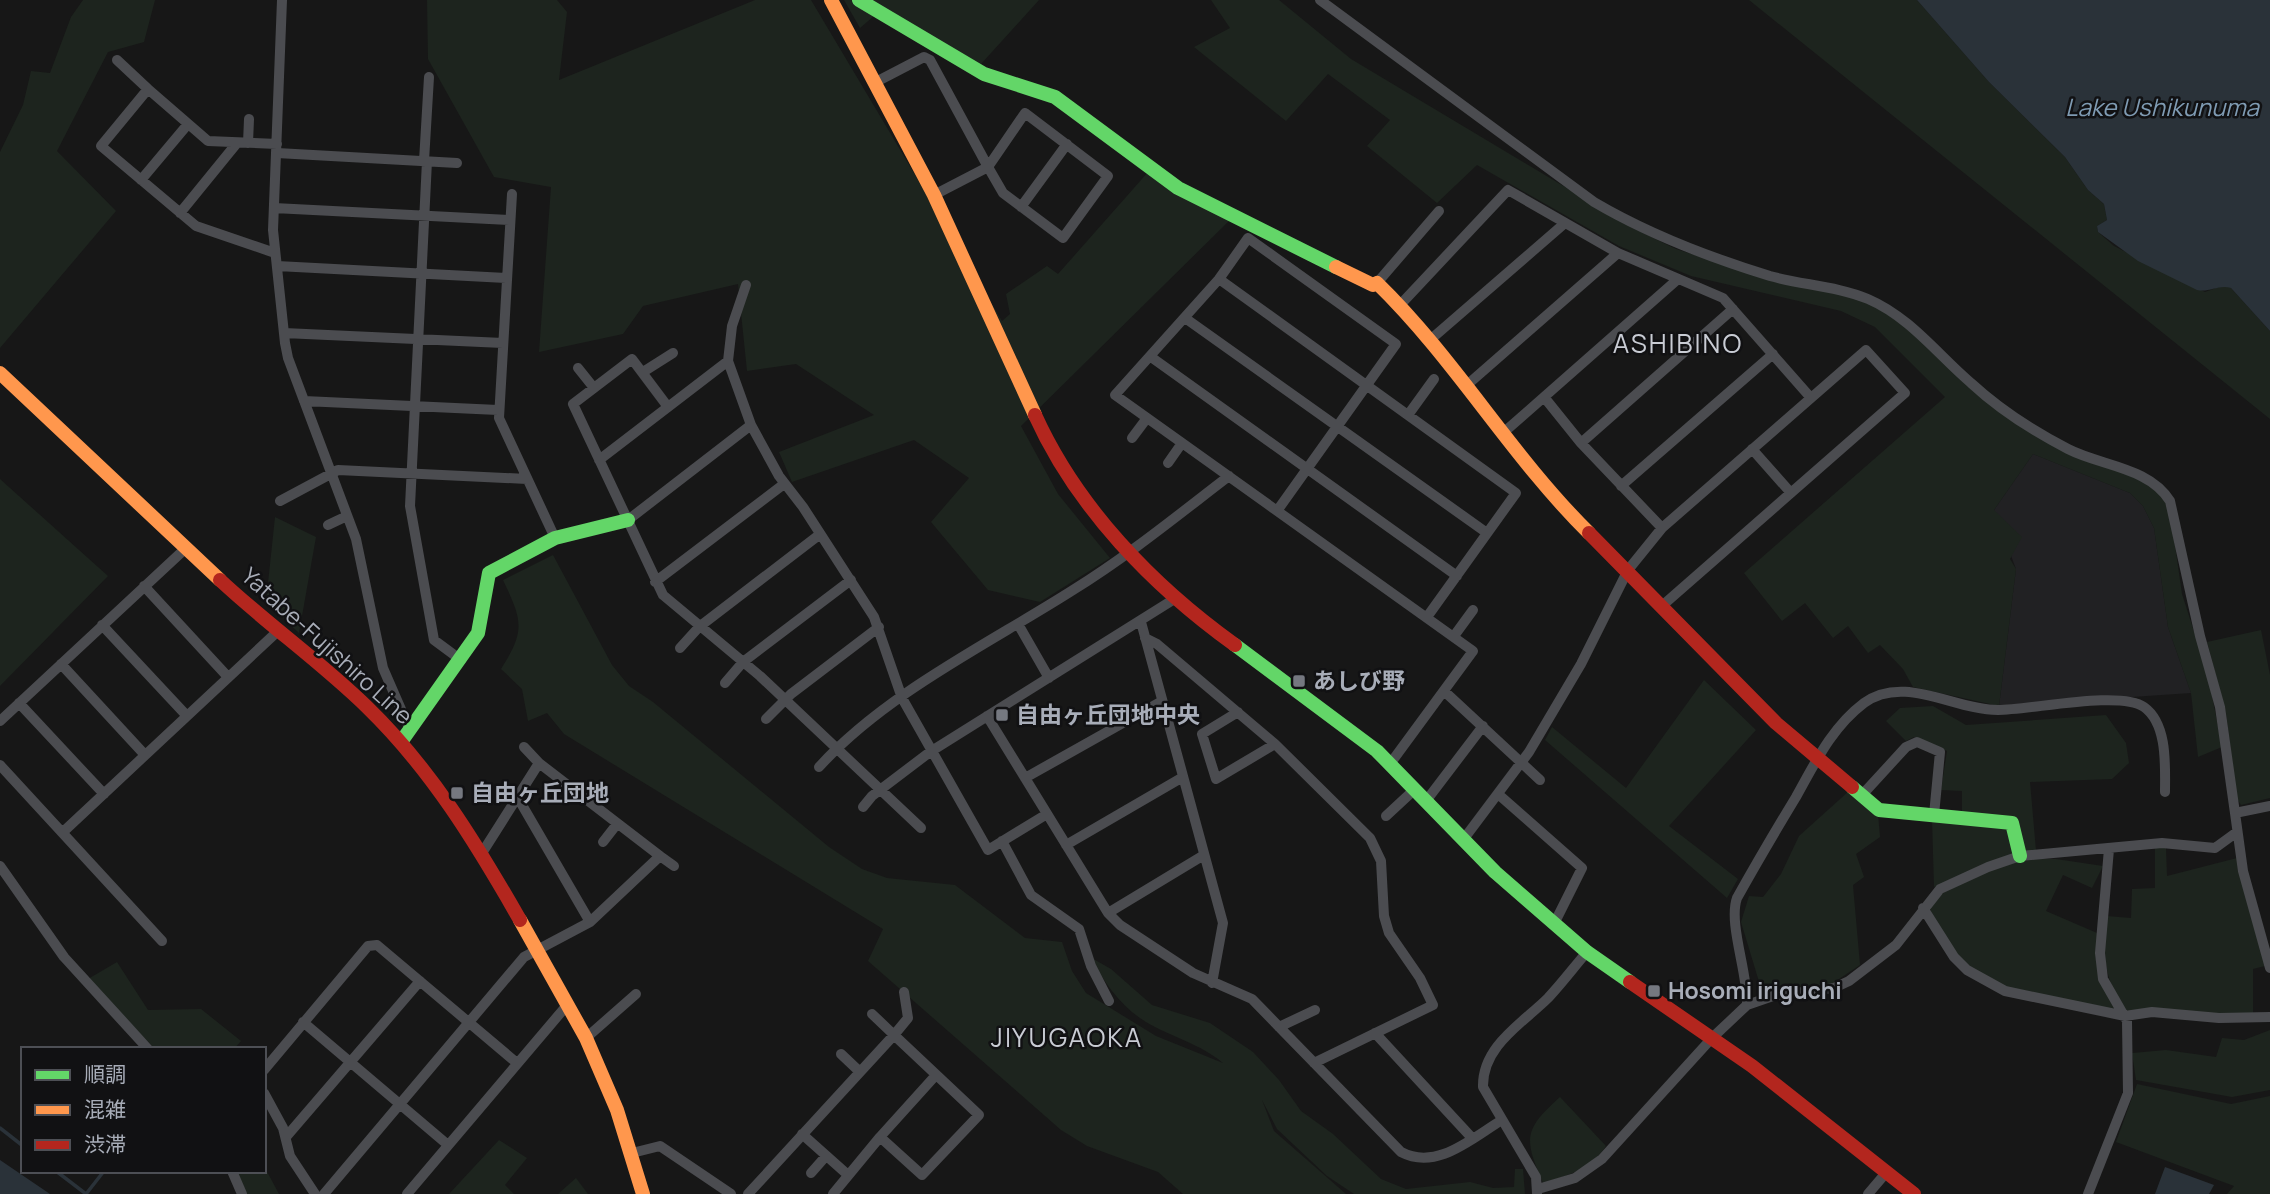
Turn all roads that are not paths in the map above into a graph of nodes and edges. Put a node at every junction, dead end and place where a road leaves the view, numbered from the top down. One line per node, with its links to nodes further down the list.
1 (282, 0): 13 (street)
2 (831, 0): 7 (street)
3 (859, 0): 34 (street)
4 (1320, 0): 150 (street)
5 (117, 60): 8 (street)
6 (429, 76): 14 (street)
7 (874, 83): 16 (street); 19 (street)
8 (148, 89): 10 (street); 17 (street)
9 (249, 119): 11 (street)
10 (188, 124): 11 (street); 17 (street)
11 (243, 143): 13 (street); 23 (street)
12 (1067, 144): 16 (street); 20 (street); 20 (street)
13 (277, 149): 14 (street); 21 (street)
14 (425, 161): 15 (street); 24 (street)
15 (457, 163)
16 (988, 167): 19 (street); 20 (street)
17 (141, 180): 23 (street)
18 (512, 194): 25 (street)
19 (934, 195): 89 (street)
20 (1021, 207)
21 (274, 208): 24 (street); 27 (street)
22 (1439, 211): 34 (street)
23 (180, 213): 27 (street)
24 (424, 215): 25 (street); 30 (street)
25 (509, 220): 31 (street)
26 (1565, 223): 28 (street); 36 (street); 41 (street)
27 (275, 253): 29 (street)
28 (1618, 253): 33 (street); 52 (street)
29 (277, 266): 30 (street); 39 (street)
30 (421, 274): 31 (street); 40 (street)
31 (506, 278): 42 (street)
32 (1219, 279): 38 (street); 51 (street); 51 (street)
33 (1678, 279): 37 (street); 54 (street)
34 (1377, 283): 36 (street)
35 (746, 285): 46 (street)
36 (1401, 304): 41 (street)
37 (1733, 309): 44 (street); 67 (street)
38 (1185, 318): 45 (street); 63 (street)
39 (284, 333): 40 (street); 56 (street)
40 (418, 339): 42 (street); 57 (street)
41 (1430, 340): 52 (street)
42 (503, 343): 59 (street)
43 (673, 353): 48 (street)
44 (1773, 354): 55 (street); 77 (street)
45 (1151, 357): 61 (street); 71 (street)
46 (729, 361): 58 (street); 62 (street)
47 (579, 368): 53 (street)
48 (643, 372): 53 (street); 58 (street)
49 (0, 373): 88 (street, Yatabe-Fujishiro Line)
50 (1433, 379): 60 (street)
51 (1366, 385): 60 (street); 63 (street)
52 (1467, 385): 64 (street)
53 (594, 388): 69 (street)
54 (1544, 397): 64 (street); 67 (street)
55 (1811, 398): 68 (street); 78 (street)
56 (304, 401): 57 (street); 72 (street)
57 (415, 405): 59 (street); 73 (street)
58 (668, 407): 69 (street)
59 (498, 410): 75 (street)
60 (1408, 415): 85 (street)
61 (1147, 418): 65 (street); 66 (street)
62 (751, 425): 76 (street); 82 (street)
63 (1336, 427): 71 (street); 85 (street)
64 (1503, 433): 90 (street)
65 (1132, 438)
66 (1182, 443): 70 (street); 74 (street)
67 (1581, 443): 77 (street)
68 (1752, 449): 78 (street); 84 (street)
69 (599, 460): 82 (street)
70 (1168, 463)
71 (1307, 468): 80 (street); 91 (street)
72 (331, 472): 73 (street); 79 (street); 81 (street)
73 (411, 473): 75 (street); 108 (street)
74 (1229, 476): 80 (street); 89 (street)
75 (527, 479): 87 (street)
76 (784, 484): 86 (street); 93 (street)
77 (1621, 486): 84 (street)
78 (1791, 494): 96 (street)
79 (280, 501)
80 (1277, 511): 98 (street)
81 (347, 516): 83 (street); 125 (street)
82 (628, 520): 87 (street); 93 (street)
83 (328, 525)
84 (1662, 528): 90 (street)
85 (1487, 533): 91 (street)
86 (818, 535): 92 (street); 102 (street)
87 (555, 538): 108 (street)
88 (186, 548): 94 (street); 104 (street, Yatabe-Fujishiro Line)
89 (1129, 552): 95 (street); 100 (street)
90 (1628, 570): 96 (street); 132 (street)
91 (1457, 576): 98 (street)
92 (850, 580): 103 (street); 109 (street)
93 (655, 582): 102 (street)
94 (144, 586): 101 (street); 111 (street)
95 (1176, 598): 99 (street); 134 (street)
96 (1663, 605): 131 (street)
97 (1472, 610): 105 (street)
98 (1427, 617): 105 (street)
99 (1140, 622): 106 (street); 112 (street)
100 (1018, 624): 112 (street); 115 (street)
101 (102, 625): 110 (street); 120 (street)
102 (699, 627): 107 (street); 109 (street)
103 (879, 627): 115 (street); 116 (street)
104 (278, 631): 111 (street); 125 (street, Yatabe-Fujishiro Line)
105 (1454, 636): 114 (street)
106 (1145, 638): 117 (street); 119 (street)
107 (680, 648)
108 (461, 660): 125 (street)
109 (743, 662): 113 (street); 116 (street)
110 (61, 664): 118 (street); 130 (street)
111 (228, 677): 120 (street)
112 (1049, 678): 121 (street)
113 (725, 683)
114 (1444, 691): 124 (street); 134 (street)
115 (902, 698): 128 (street); 129 (street)
116 (784, 701): 122 (street); 128 (street)
117 (1162, 701): 137 (street); 138 (street)
118 (19, 703): 123 (street); 143 (street)
119 (1238, 712): 126 (street); 126 (street)
120 (187, 716): 130 (street)
121 (987, 716): 129 (street); 138 (street)
122 (766, 719)
123 (0, 721)
124 (1483, 726): 132 (street); 147 (street)
125 (406, 736): 163 (street, Yatabe-Fujishiro Line)
126 (1275, 744): 191 (street)
127 (524, 747): 133 (street)
128 (836, 748): 136 (street); 140 (street)
129 (930, 752): 140 (street); 159 (street)
130 (145, 755): 143 (street)
131 (1817, 760): 142 (street); 145 (street); 183 (street)
132 (1523, 761): 139 (street); 144 (street)
133 (539, 764): 146 (street); 154 (street)
134 (1391, 764): 141 (street)
135 (0, 765): 156 (street)
136 (819, 766)
137 (1183, 777): 161 (street); 164 (street)
138 (1025, 778): 151 (street)
139 (1540, 780)
140 (880, 790): 149 (street); 155 (street)
141 (1415, 790): 147 (street); 153 (street)
142 (2165, 792)
143 (104, 794): 156 (street)
144 (1498, 794): 158 (street); 172 (street)
145 (1862, 795): 152 (street); 152 (street)
146 (518, 798): 163 (street); 171 (street)
147 (1426, 801): 158 (street)
148 (2270, 806): 150 (street)
149 (863, 807)
150 (2235, 813): 157 (street)
151 (1047, 814): 159 (street); 161 (street)
152 (1934, 815): 166 (street)
153 (1386, 816)
154 (617, 824): 160 (street); 165 (street)
155 (921, 828)
156 (63, 832): 173 (street)
157 (2237, 832): 162 (street); 176 (street)
158 (1463, 840): 172 (street)
159 (1002, 841): 181 (street)
160 (603, 842)
161 (1066, 845): 170 (street)
162 (2109, 849): 166 (street); 186 (street)
163 (482, 853): 174 (street, Yatabe-Fujishiro Line)
164 (1204, 855): 170 (street); 178 (street)
165 (660, 856): 168 (street); 171 (street)
166 (2020, 856): 169 (street)
167 (0, 866): 195 (street)
168 (674, 866)
169 (1923, 908): 183 (street); 186 (street)
170 (1108, 913): 178 (street)
171 (590, 922): 174 (street)
172 (1554, 924): 175 (street)
173 (162, 941)
174 (537, 951): 182 (street, Yatabe-Fujishiro Line); 189 (street)
175 (1587, 952): 194 (street); 205 (street)
176 (2270, 968)
177 (420, 981): 188 (street); 189 (street); 197 (street)
178 (1212, 983): 190 (street)
179 (904, 992): 192 (street)
180 (636, 994): 193 (street)
181 (1109, 1001)
182 (568, 1004): 193 (street, Yatabe-Fujishiro Line); 198 (street)
183 (1747, 1005): 194 (street)
184 (1315, 1010): 190 (street)
185 (872, 1014): 192 (street)
186 (2125, 1016): 187 (street); 228 (street)
187 (2270, 1017)
188 (303, 1022): 197 (street); 200 (street)
189 (469, 1022): 198 (street); 204 (street)
190 (1279, 1027): 199 (street)
191 (1374, 1033): 199 (street); 209 (street)
192 (894, 1035): 201 (street); 202 (street)
193 (586, 1038): 211 (street, Yatabe-Fujishiro Line)
194 (1712, 1038): 215 (street); 217 (street)
195 (146, 1047)
196 (841, 1054): 201 (street)
197 (351, 1063): 204 (street); 208 (street)
198 (517, 1063): 210 (street)
199 (1314, 1063): 209 (street)
200 (266, 1068)
201 (860, 1072): 206 (street)
202 (936, 1075): 207 (street); 207 (street)
203 (266, 1097): 208 (street)
204 (400, 1104): 210 (street); 220 (street)
205 (1503, 1120): 209 (street); 217 (street)
206 (802, 1134): 212 (street); 224 (street)
207 (880, 1136): 216 (street)
208 (286, 1137): 219 (street)
209 (1472, 1138)
210 (448, 1144): 221 (street)
211 (632, 1153): 222 (street, Yatabe-Fujishiro Line); 223 (street)
212 (826, 1156): 214 (street); 216 (street)
213 (233, 1173): 218 (street)
214 (811, 1173)
215 (1885, 1174): 226 (street); 227 (street)
216 (848, 1175): 225 (street)
217 (1537, 1191)
218 (242, 1194)
219 (315, 1194)
220 (324, 1194)
221 (407, 1194)
222 (643, 1194)
223 (731, 1194)
224 (748, 1194)
225 (833, 1194)
226 (1868, 1194)
227 (1914, 1194)
228 (2088, 1194)

